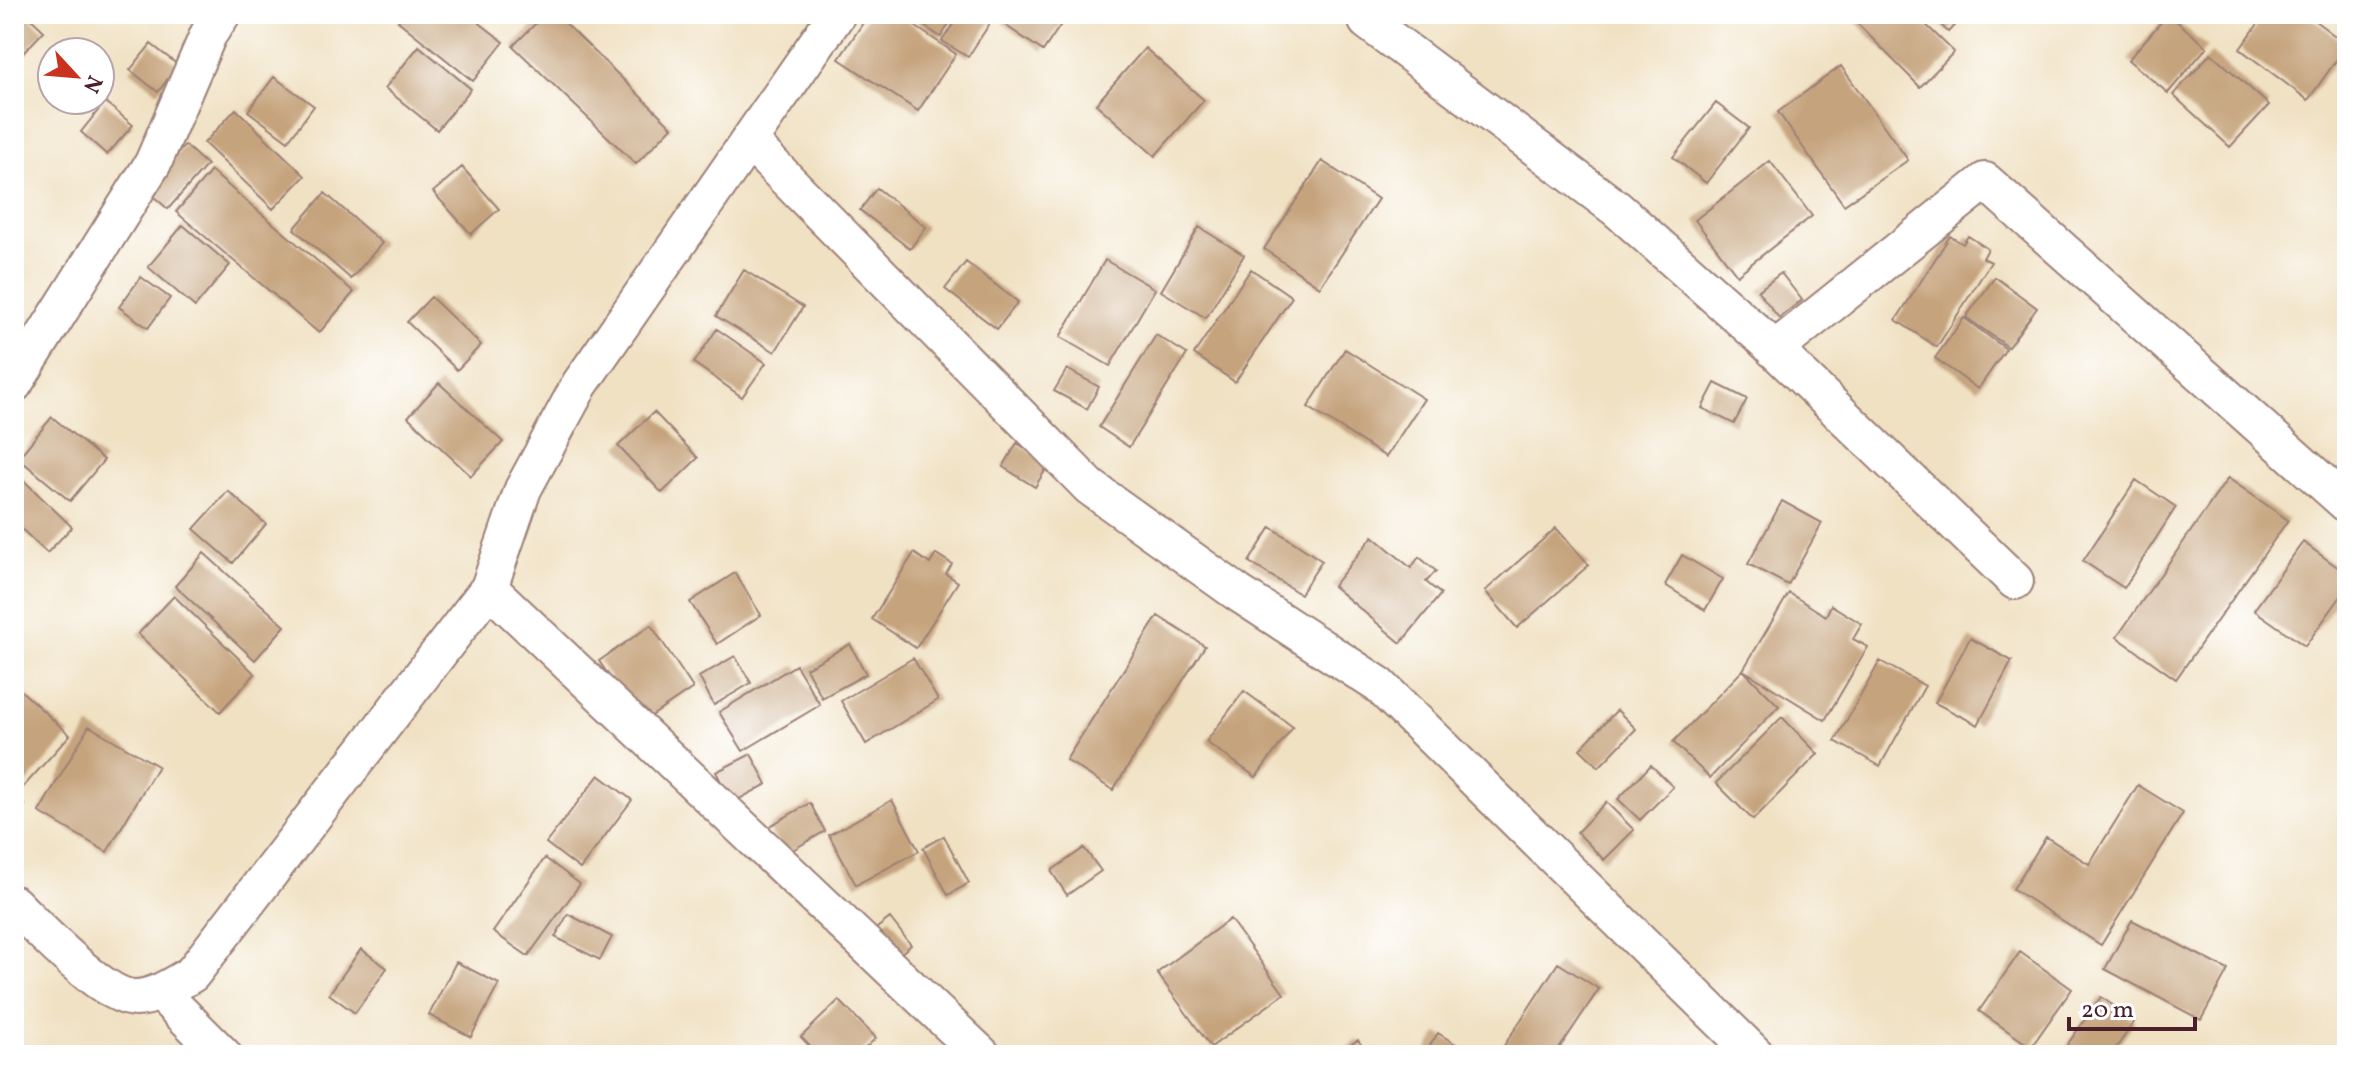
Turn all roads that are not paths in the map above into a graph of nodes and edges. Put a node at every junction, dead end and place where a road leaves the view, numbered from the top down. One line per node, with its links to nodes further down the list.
1 (222, 14): 6 (street)
2 (837, 14): 4 (street)
3 (1367, 16): 5 (street)
4 (749, 141): 9 (street); 14 (street)
5 (1774, 350): 7 (street); 8 (street)
6 (14, 384)
7 (2347, 504)
8 (2015, 581)
9 (489, 588): 11 (street); 13 (street)
10 (14, 904): 11 (street)
11 (160, 992): 12 (street)
12 (223, 1055)
13 (982, 1055)
14 (1756, 1055)

